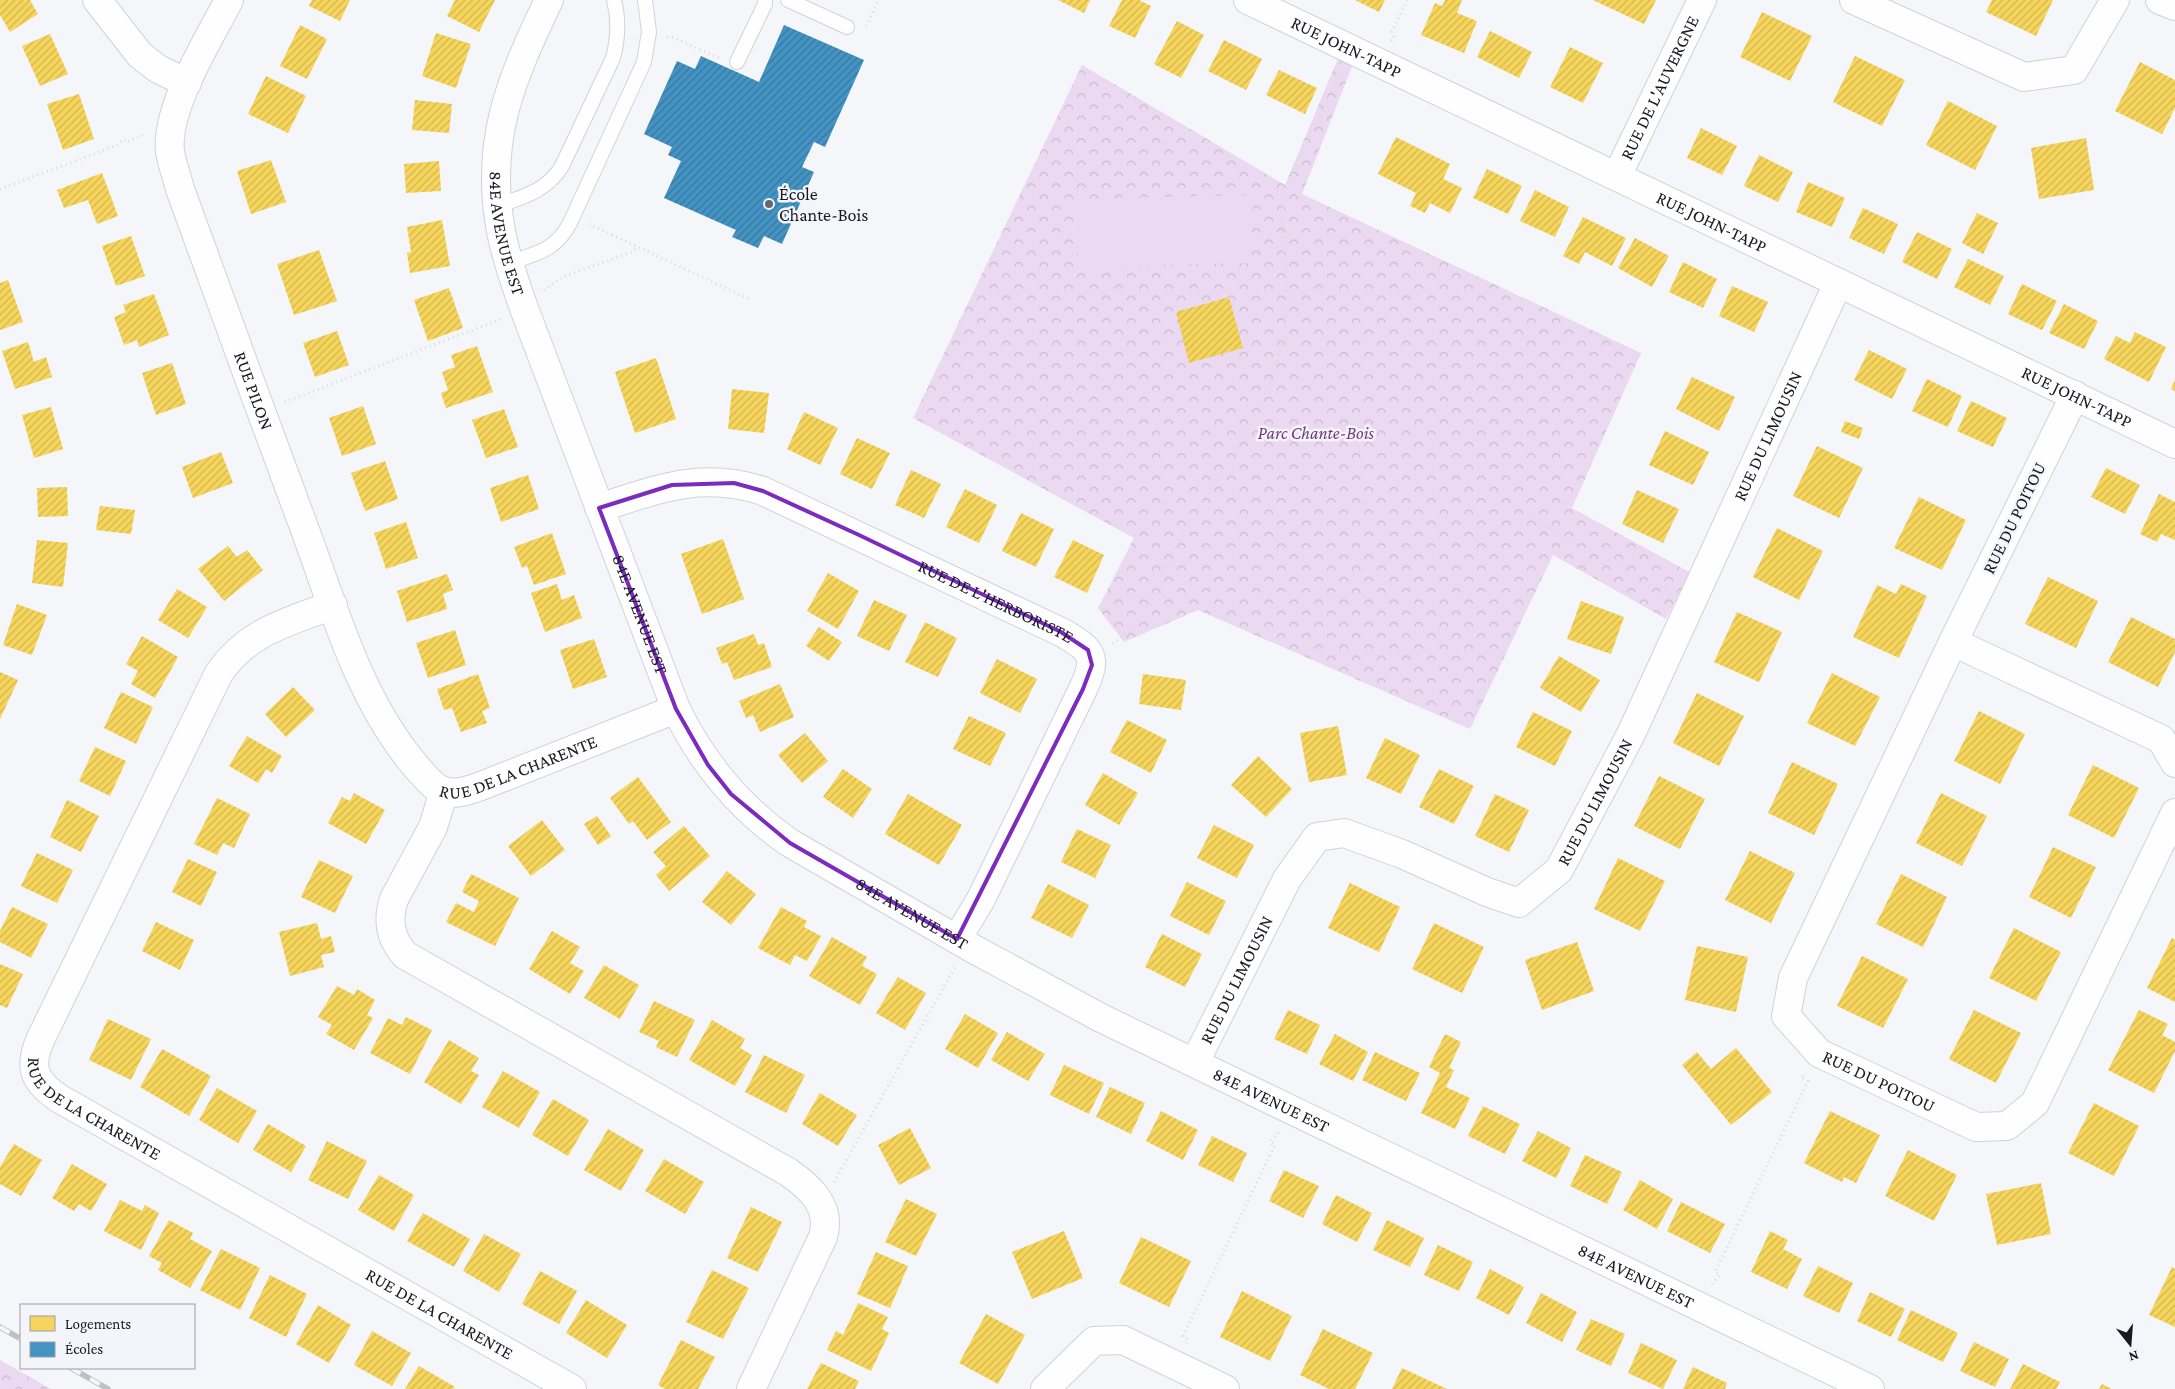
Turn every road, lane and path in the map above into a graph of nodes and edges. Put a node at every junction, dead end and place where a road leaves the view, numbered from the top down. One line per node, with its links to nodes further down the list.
1 (97, 0): 21 (street)
2 (229, 0): 21 (street, RUE PILON)
3 (550, 0): 25 (street, 84E AVENUE EST)
4 (614, 0): 25 (lane)
5 (645, 0): 28 (lane)
6 (765, 0): 19 (lane)
7 (788, 0): 15 (lane)
8 (1248, 0): 23 (street, RUE JOHN-TAPP)
9 (1406, 0): 17 (path)
10 (1702, 0): 23 (street, RUE DE L'AUVERGNE)
11 (1854, 0): 12 (street)
12 (2115, 0)
13 (2160, 0): 14 (street)
14 (2175, 6)
15 (847, 27)
16 (662, 36): 18 (path)
17 (1386, 48)
18 (725, 51)
19 (737, 62)
20 (1345, 66): 41 (path)
21 (187, 83): 38 (street, RUE PILON)
22 (143, 136): 24 (path)
23 (1617, 176): 29 (street, RUE JOHN-TAPP)
24 (0, 189)
25 (497, 206): 28 (street, 84E AVENUE EST)
26 (585, 222): 27 (path)
27 (637, 246): 30 (path); 31 (path)
28 (509, 263): 36 (street, 84E AVENUE EST)
29 (1838, 283): 33 (street, RUE JOHN-TAPP); 39 (street, RUE DU LIMOUSIN)
30 (539, 292)
31 (749, 299)
32 (505, 318): 34 (path)
33 (2075, 395): 35 (street, RUE JOHN-TAPP); 40 (street, RUE DU POITOU)
34 (282, 404)
35 (2175, 444)
36 (599, 508): 42 (street, 84E AVENUE EST); 46 (street, RUE DE L'HERBORISTE)
37 (1528, 517): 39 (path)
38 (333, 605): 44 (street, RUE PILON); 53 (street, RUE DE LA CHARENTE)
39 (1692, 605): 47 (street, RUE DU LIMOUSIN)
40 (1953, 642): 43 (street); 45 (street, RUE DU POITOU)
41 (1113, 644)
42 (676, 709): 44 (street, RUE DE LA CHARENTE); 46 (street, 84E AVENUE EST)
43 (2175, 763)
44 (444, 790): 54 (street, RUE DE LA CHARENTE)
45 (2175, 812)
46 (958, 951): 47 (street, 84E AVENUE EST); 50 (path)
47 (1195, 1062): 57 (street, 84E AVENUE EST)
48 (1808, 1071): 51 (path)
49 (1282, 1129): 52 (path)
50 (830, 1186)
51 (1710, 1286)
52 (1182, 1345)
53 (572, 1389)
54 (751, 1389)
55 (1045, 1389): 56 (street)
56 (1225, 1389)
57 (1870, 1389)

